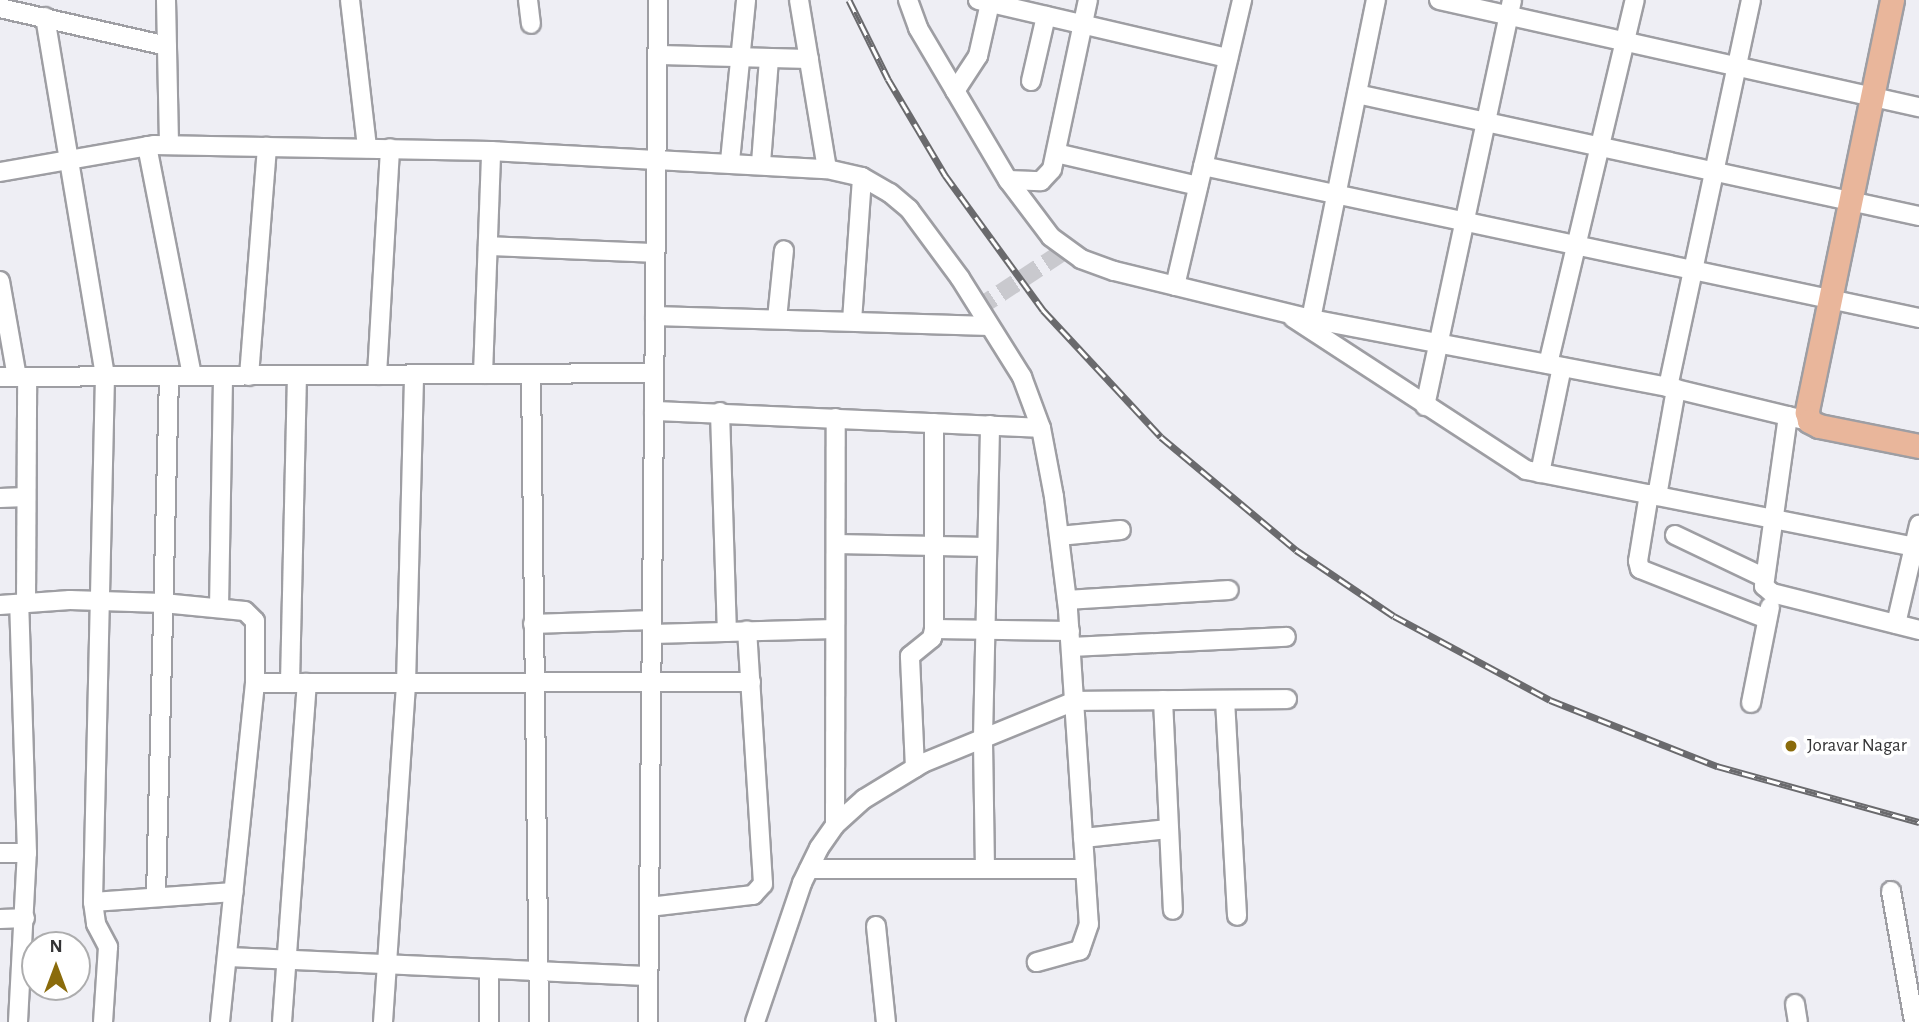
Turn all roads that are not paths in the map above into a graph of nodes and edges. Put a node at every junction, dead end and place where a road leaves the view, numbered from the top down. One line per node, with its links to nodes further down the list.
1 (166, 0): 23 (street)
2 (350, 0): 40 (street)
3 (528, 0): 20 (street)
4 (658, 0): 24 (street)
5 (746, 0): 25 (street)
6 (799, 0): 28 (street)
7 (908, 0): 31 (street)
8 (1088, 0): 21 (street)
9 (1376, 0): 32 (street)
10 (1439, 0): 17 (street)
11 (1634, 0): 22 (street)
12 (1751, 0): 29 (street)
13 (1892, 0): 33 (main road)
14 (984, 1): 18 (street); 31 (street)
15 (1237, 1): 27 (street)
16 (0, 8): 19 (street)
17 (1510, 8): 22 (street); 35 (street)
18 (1046, 16): 21 (street); 30 (street)
19 (45, 17): 23 (street); 45 (street)
20 (531, 24)
21 (1083, 24): 27 (street); 43 (street)
22 (1624, 42): 29 (street); 39 (street)
23 (167, 46): 36 (street)
24 (660, 55): 25 (street); 44 (street)
25 (741, 56): 26 (street); 46 (street)
26 (769, 58): 28 (street); 47 (street)
27 (1228, 58): 48 (street)
28 (809, 59): 49 (street)
29 (1736, 67): 33 (street); 51 (street)
30 (1031, 81)
31 (956, 91): 53 (street)
32 (1357, 94): 35 (street); 55 (street)
33 (1872, 97): 34 (street); 56 (main road)
34 (1919, 107)
35 (1485, 123): 39 (street); 58 (street)
36 (169, 145): 37 (street); 38 (street)
37 (147, 146): 45 (street); 84 (street)
38 (267, 146): 40 (street); 86 (street)
39 (1600, 146): 51 (street); 59 (street)
40 (367, 148): 41 (street)
41 (390, 148): 42 (street); 80 (street)
42 (491, 151): 44 (street); 60 (street)
43 (1056, 153): 53 (street); 54 (street)
44 (656, 156): 46 (street); 62 (street)
45 (72, 159): 50 (street); 82 (street)
46 (730, 161): 47 (street)
47 (761, 163): 49 (street)
48 (1203, 166): 54 (street); 55 (street)
49 (827, 169): 52 (street)
50 (0, 172)
51 (1714, 172): 56 (street); 63 (street)
52 (862, 177): 72 (street); 73 (street)
53 (1008, 180): 65 (street)
54 (1198, 186): 65 (street)
55 (1337, 194): 58 (street); 71 (street)
56 (1850, 201): 57 (street); 66 (main road)
57 (1919, 216)
58 (1463, 221): 59 (street); 74 (street)
59 (1576, 244): 63 (street); 75 (street)
60 (488, 246): 62 (street); 77 (street)
61 (784, 250): 70 (street)
62 (655, 253): 68 (street)
63 (1693, 270): 66 (street); 88 (street)
64 (0, 281): 87 (street)
65 (1175, 286): 67 (street)
66 (1830, 299): 69 (street); 93 (main road)
67 (1284, 312): 71 (street); 89 (street)
68 (655, 316): 70 (street); 76 (street)
69 (1919, 318)
70 (778, 319): 72 (street)
71 (1311, 319): 74 (street)
72 (852, 321): 73 (street)
73 (989, 326): 96 (street)
74 (1435, 343): 75 (street); 89 (street)
75 (1555, 365): 88 (street); 98 (street)
76 (654, 373): 78 (street); 90 (street)
77 (483, 374): 78 (street); 81 (street)
78 (531, 374): 121 (street)
79 (297, 375): 80 (street); 86 (street); 134 (street)
80 (377, 375): 81 (street)
81 (414, 375): 135 (street)
82 (105, 376): 83 (street); 87 (street); 114 (street)
83 (169, 376): 84 (street); 117 (street)
84 (192, 376): 85 (street)
85 (223, 376): 86 (street); 119 (street)
86 (249, 376)
87 (14, 377): 101 (street)
88 (1672, 388): 93 (street); 99 (street)
89 (1425, 406): 98 (street)
90 (654, 411): 91 (street); 123 (street)
91 (720, 412): 92 (street); 129 (street)
92 (836, 418): 94 (street); 107 (street)
93 (1798, 418): 97 (main road); 102 (street)
94 (934, 423): 95 (street); 108 (street)
95 (990, 425): 96 (street); 109 (street)
96 (1041, 428): 106 (street)
97 (1919, 446)
98 (1540, 473): 99 (street)
99 (1653, 495): 102 (street); 120 (street)
100 (0, 498): 101 (street)
101 (26, 498): 116 (street)
102 (1771, 519): 110 (street); 111 (street)
103 (1919, 525): 110 (street)
104 (1121, 530): 106 (street)
105 (1675, 535): 111 (street)
106 (1059, 536): 115 (street)
107 (835, 544): 108 (street); 125 (street)
108 (932, 546): 109 (street); 126 (street)
109 (987, 547): 124 (street)
110 (1917, 547): 122 (street)
111 (1763, 577): 113 (street)
112 (1229, 590): 115 (street)
113 (1772, 593): 120 (street); 122 (street)
114 (98, 599): 116 (street); 117 (street); 156 (street)
115 (1067, 600): 131 (street)
116 (22, 603): 118 (street); 149 (street)
117 (163, 603): 119 (street); 155 (street)
118 (0, 605)
119 (219, 608): 133 (street)
120 (1767, 619): 142 (street)
121 (533, 624): 123 (street); 136 (street)
122 (1896, 624): 127 (street)
123 (652, 627): 129 (street); 137 (street)
124 (985, 628): 126 (street); 131 (street); 143 (street)
125 (835, 629): 128 (street); 145 (street)
126 (934, 629): 144 (street)
127 (1919, 630)
128 (747, 631): 129 (street); 132 (street)
129 (727, 632)
130 (1286, 637): 131 (street)
131 (1070, 639): 141 (street)
132 (751, 682): 137 (street); 157 (street)
133 (255, 684): 134 (street); 154 (street)
134 (298, 684): 135 (street); 164 (street)
135 (406, 684): 136 (street); 166 (street)
136 (533, 684): 137 (street); 168 (street)
137 (651, 684): 157 (street)
138 (1287, 699): 140 (street)
139 (1163, 700): 140 (street); 141 (street); 146 (street)
140 (1225, 700): 159 (street)
141 (1075, 701): 143 (street); 147 (street)
142 (1751, 703)
143 (983, 737): 144 (street); 151 (street)
144 (915, 768): 145 (street)
145 (835, 825): 150 (street)
146 (1169, 830): 147 (street); 158 (street)
147 (1083, 838): 152 (street)
148 (0, 853): 149 (street)
149 (27, 853): 160 (street)
150 (809, 869): 151 (street); 178 (street)
151 (985, 869): 152 (street)
152 (1084, 869): 165 (street)
153 (1891, 891): 180 (street)
154 (234, 892): 155 (street); 163 (street)
155 (156, 897): 156 (street)
156 (93, 902): 171 (street)
157 (649, 908): 169 (street)
158 (1172, 910)
159 (1237, 916)
160 (25, 918): 161 (street); 170 (street)
161 (0, 919)
162 (876, 926): 179 (street)
163 (227, 957): 164 (street); 172 (street)
164 (286, 960): 166 (street); 173 (street)
165 (1037, 962)
166 (388, 964): 167 (street); 174 (street)
167 (489, 969): 168 (street); 175 (street)
168 (537, 971): 169 (street); 176 (street)
169 (648, 976): 177 (street)
170 (18, 1022)
171 (103, 1022)
172 (220, 1022)
173 (282, 1022)
174 (383, 1022)
175 (489, 1022)
176 (539, 1022)
177 (648, 1022)
178 (755, 1022)
179 (886, 1022)
180 (1914, 1022)

